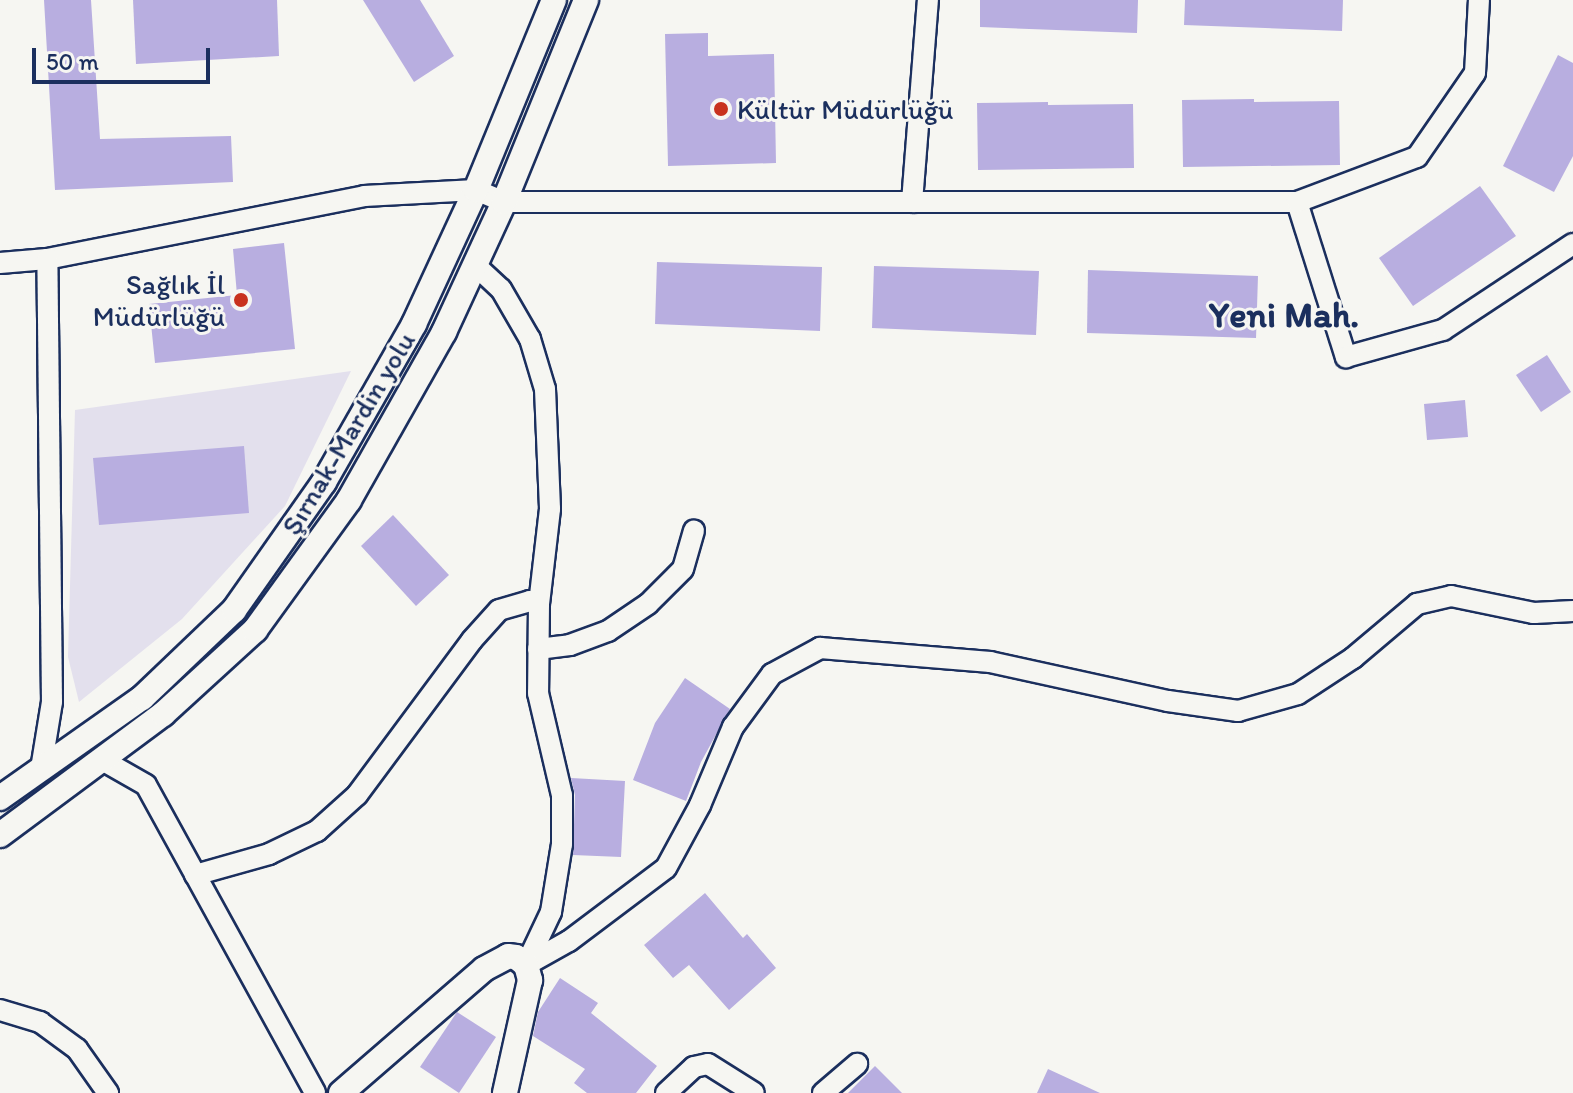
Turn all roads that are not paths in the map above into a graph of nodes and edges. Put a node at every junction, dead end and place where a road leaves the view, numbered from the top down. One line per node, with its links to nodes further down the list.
1 (554, 0): 5 (street, Şırnak-Mardin yolu)
2 (586, 0): 6 (street, Şırnak-Mardin yolu)
3 (928, 0): 7 (street)
4 (1479, 0): 8 (street)
5 (476, 190): 6 (street); 10 (street); 18 (street, Şırnak-Mardin yolu)
6 (504, 202): 7 (street); 12 (street, Şırnak-Mardin yolu)
7 (912, 202): 8 (street)
8 (1297, 202): 9 (street)
9 (1573, 244)
10 (47, 259): 11 (street); 18 (street)
11 (0, 263)
12 (475, 265): 14 (street); 17 (street, Şırnak-Mardin yolu)
13 (694, 531): 16 (street)
14 (539, 604): 16 (street); 21 (street)
15 (1573, 611): 22 (street)
16 (538, 649): 22 (street)
17 (104, 761): 20 (street, Şırnak-Mardin yolu); 21 (street)
18 (41, 769): 19 (street, Şırnak-Mardin yolu)
19 (0, 798)
20 (0, 835)
21 (195, 875): 26 (street)
22 (526, 965): 27 (street); 28 (street)
23 (0, 1010): 25 (street)
24 (857, 1064): 31 (street)
25 (108, 1093)
26 (315, 1093)
27 (341, 1093)
28 (505, 1093)
29 (666, 1093): 30 (street)
30 (754, 1093)
31 (823, 1093)

